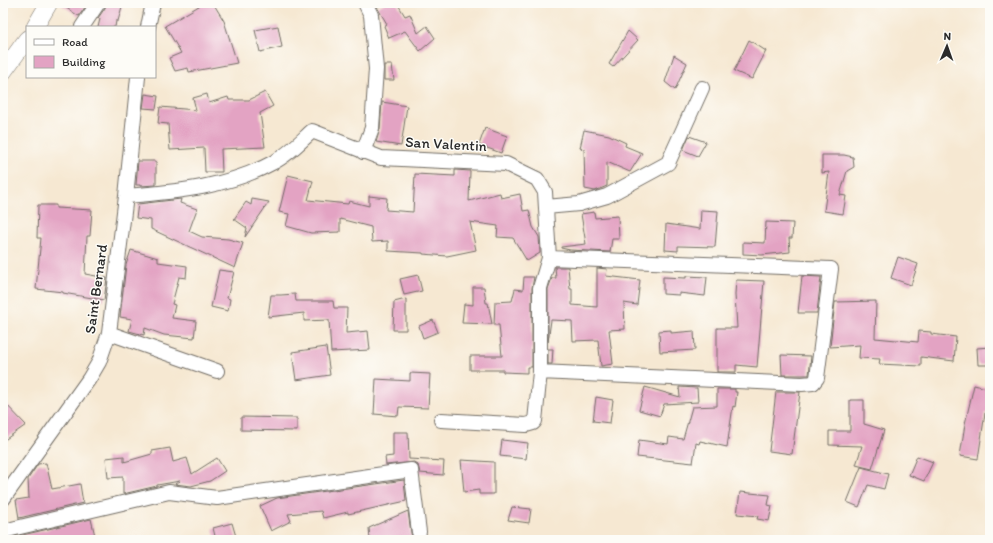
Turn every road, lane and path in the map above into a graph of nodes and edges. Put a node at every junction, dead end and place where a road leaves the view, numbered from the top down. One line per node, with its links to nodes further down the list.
1 (49, 3): 5 (street)
2 (98, 3): 6 (street)
3 (153, 3): 7 (street)
4 (365, 3): 12 (street)
5 (37, 26)
6 (83, 26)
7 (148, 26)
8 (26, 40): 9 (street)
9 (3, 72)
10 (138, 78): 13 (street, Saint Bernard)
11 (702, 88): 14 (street)
12 (363, 152): 13 (street, San Valentin); 14 (street, San Valentin)
13 (126, 196): 16 (street, Saint Bernard)
14 (546, 207): 15 (street, San Valentin)
15 (549, 258): 18 (street, San Valentin); 18 (street)
16 (109, 333): 17 (street); 20 (street, Saint Bernard)
17 (217, 371)
18 (540, 372): 19 (street, San Valentin)
19 (441, 420)
20 (3, 499)
21 (3, 531): 22 (street)
22 (419, 532)

